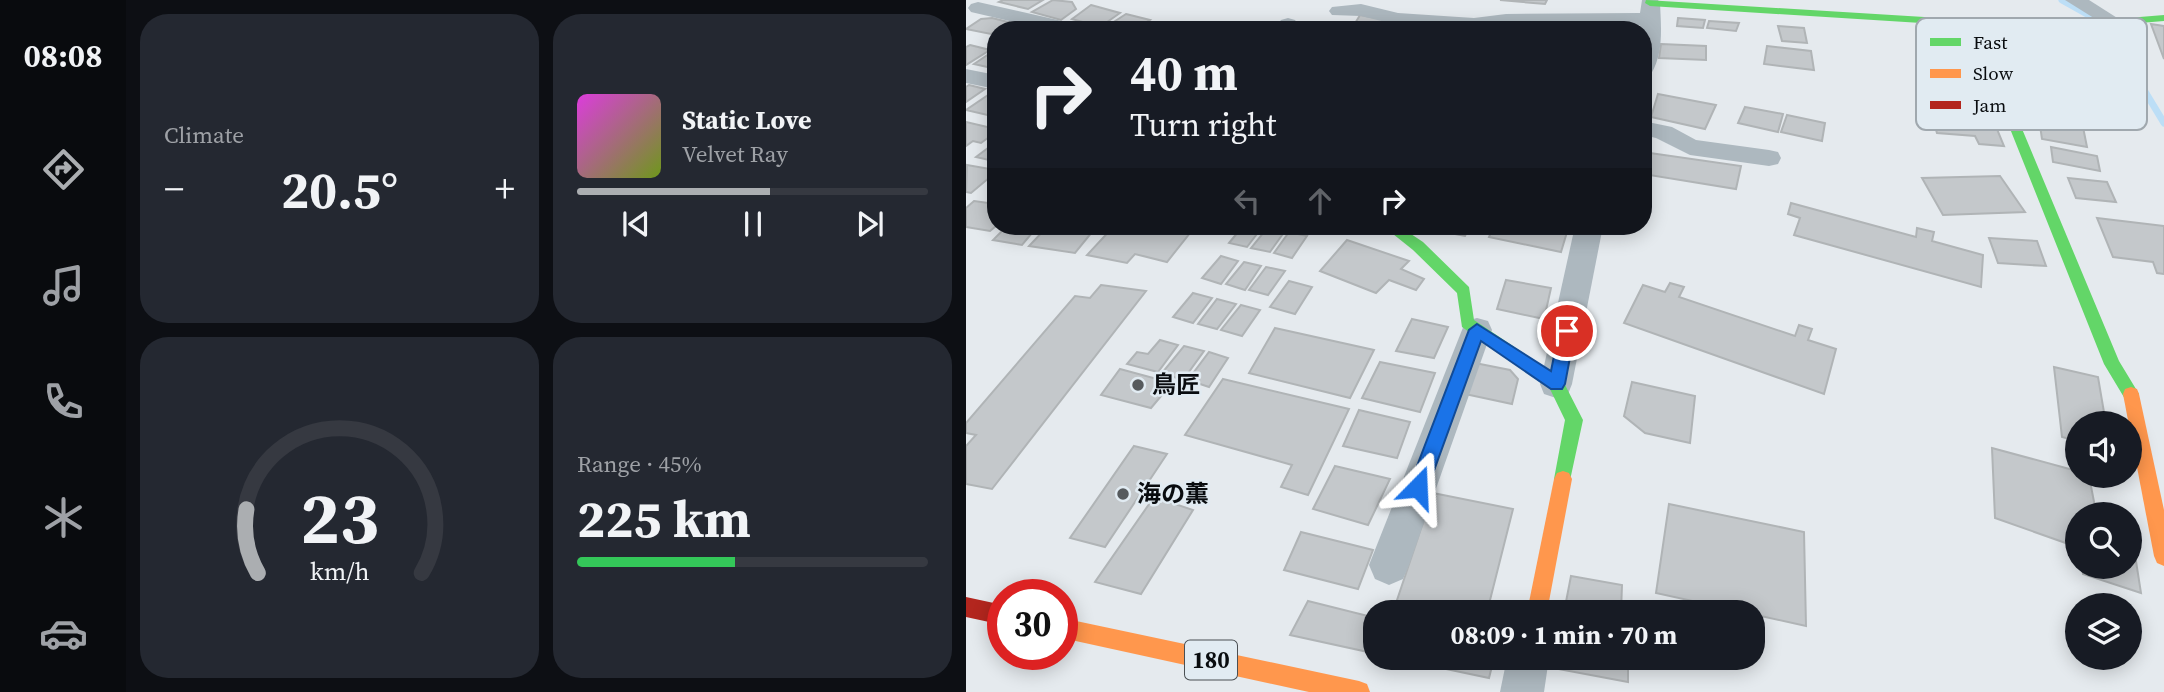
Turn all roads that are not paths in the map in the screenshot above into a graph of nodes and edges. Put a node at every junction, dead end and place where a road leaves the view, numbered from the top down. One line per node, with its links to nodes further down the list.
1 (2075, 0): 5 (street)
2 (1651, 7): 6 (main road); 9 (street)
3 (978, 8): 7 (street)
4 (1339, 11): 8 (street)
5 (2098, 18)
6 (1916, 20)
7 (1036, 21)
8 (1428, 21)
9 (1499, 21)
10 (966, 76): 11 (street)
11 (987, 80)
12 (1652, 130): 14 (street)
13 (2017, 130): 19 (main road)
14 (1769, 158)
15 (1403, 235): 17 (main road)
16 (1587, 235): 18 (street)
17 (1477, 330): 18 (main road); 20 (street)
18 (1556, 384): 21 (main road)
19 (2164, 556)
20 (1389, 565)
21 (1539, 600)
22 (966, 607): 23 (main road)
23 (987, 612)
24 (1078, 631): 26 (main road, 180)
25 (1526, 670): 27 (street)
26 (1359, 692)
27 (1521, 692)

